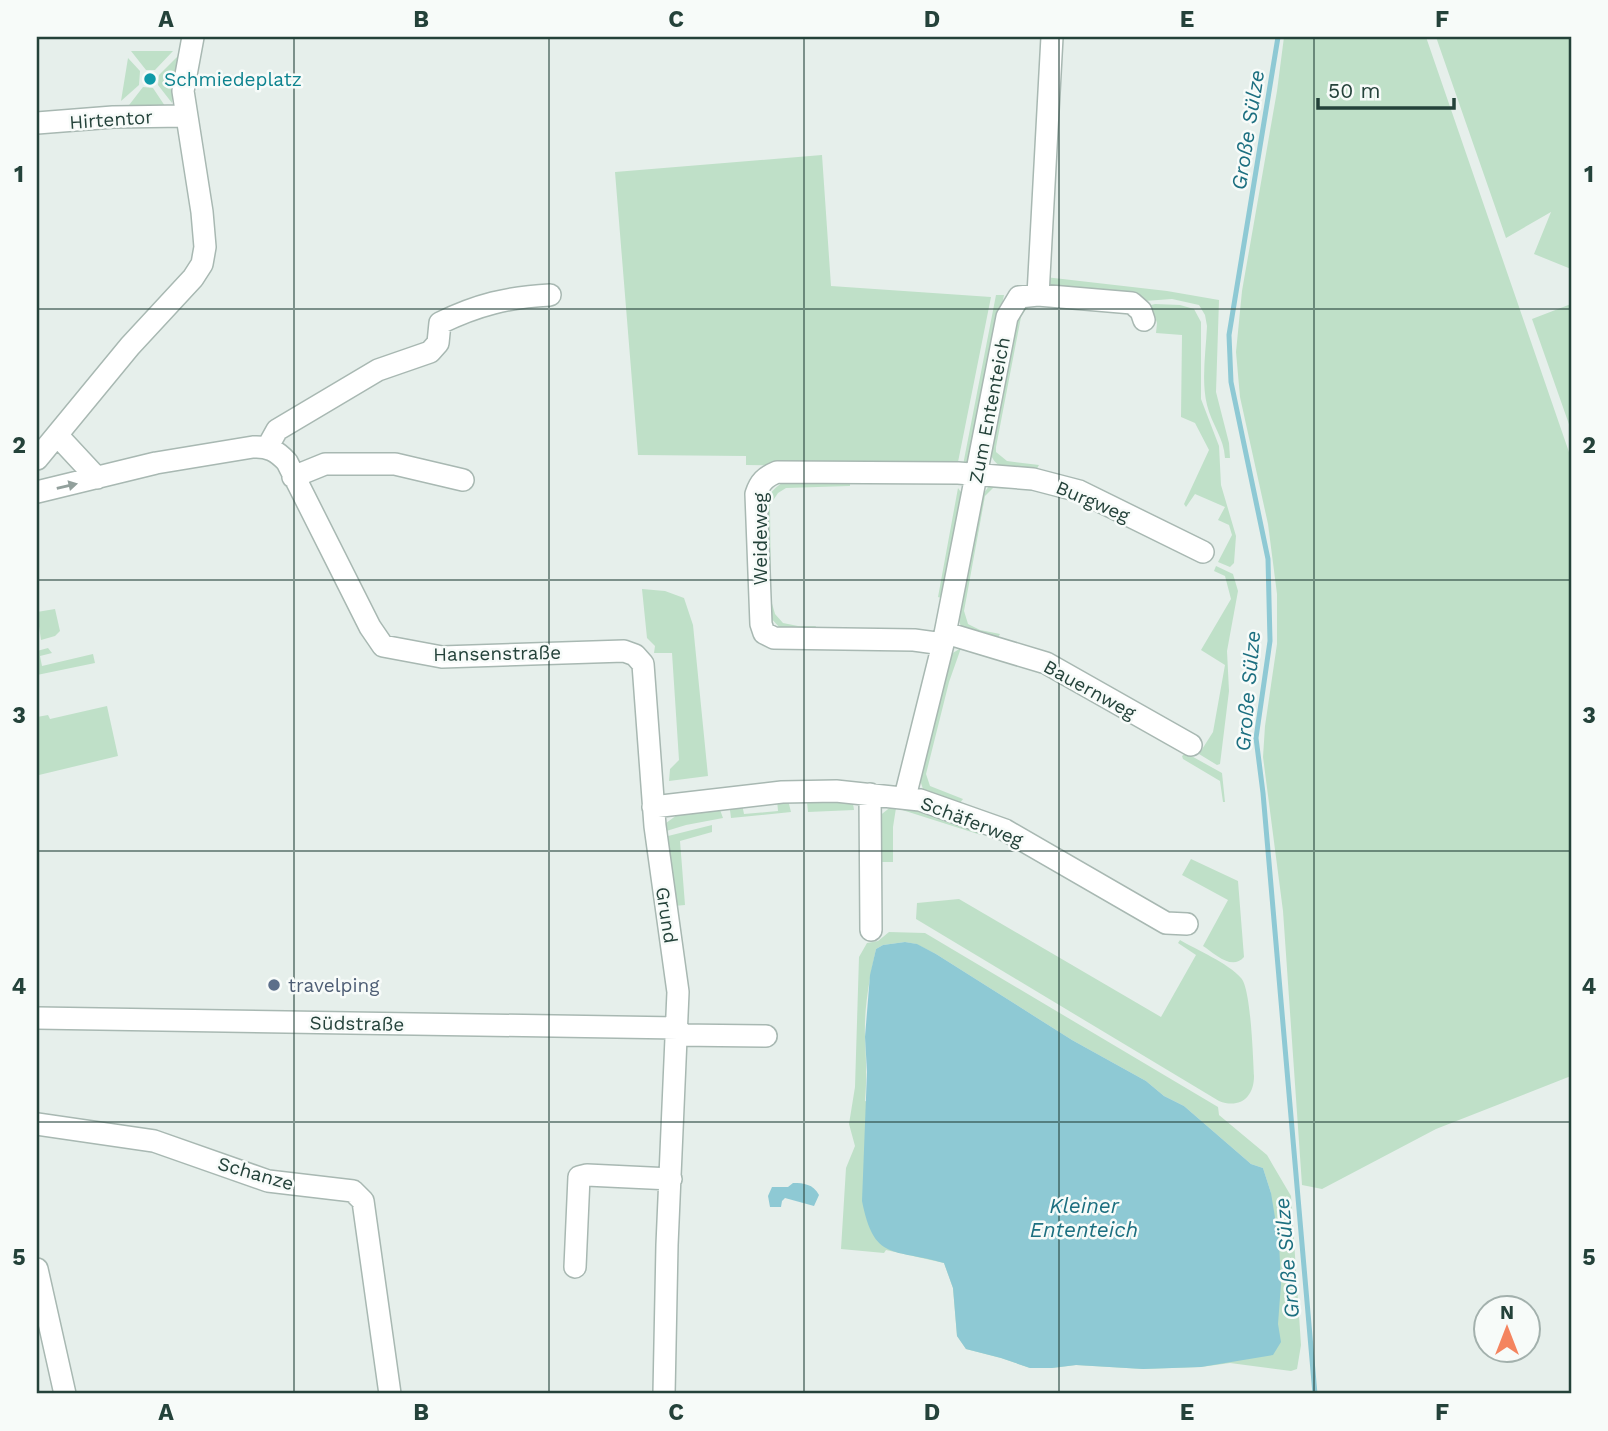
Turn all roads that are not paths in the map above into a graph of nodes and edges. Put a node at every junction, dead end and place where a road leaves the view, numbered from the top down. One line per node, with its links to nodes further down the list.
1 (193, 37): 3 (street)
2 (1052, 37): 6 (street)
3 (186, 116): 4 (street, Hirtentor); 8 (street)
4 (37, 123)
5 (550, 295): 9 (street)
6 (1038, 295): 7 (street); 11 (street, Zum Ententeich)
7 (1144, 320)
8 (57, 435): 10 (street); 13 (street)
9 (267, 448): 12 (street, Hansenstraße); 13 (street)
10 (37, 460)
11 (976, 474): 16 (street, Burgweg); 17 (street, Zum Ententeich); 17 (street, Weideweg)
12 (293, 477): 14 (street); 18 (street, Hansenstraße)
13 (97, 478): 15 (street, one-way to 13)
14 (463, 480)
15 (37, 492)
16 (1203, 552)
17 (945, 638): 19 (street, Bauernweg); 21 (street, Zum Ententeich)
18 (635, 655): 22 (street, Grund)
19 (1191, 745)
20 (870, 794): 21 (street, Schäferweg); 22 (street, Schäferweg); 24 (street)
21 (905, 797): 23 (street, Schäferweg)
22 (653, 807): 26 (street, Grund)
23 (1187, 924)
24 (871, 930)
25 (37, 1018): 26 (street, Südstraße)
26 (678, 1032): 27 (street, Südstraße); 29 (street, Grund)
27 (766, 1036)
28 (37, 1124): 33 (street, Schanze)
29 (671, 1179): 30 (street); 34 (street, Grund)
30 (575, 1267)
31 (37, 1269): 32 (street)
32 (65, 1394)
33 (390, 1394)
34 (664, 1394)

